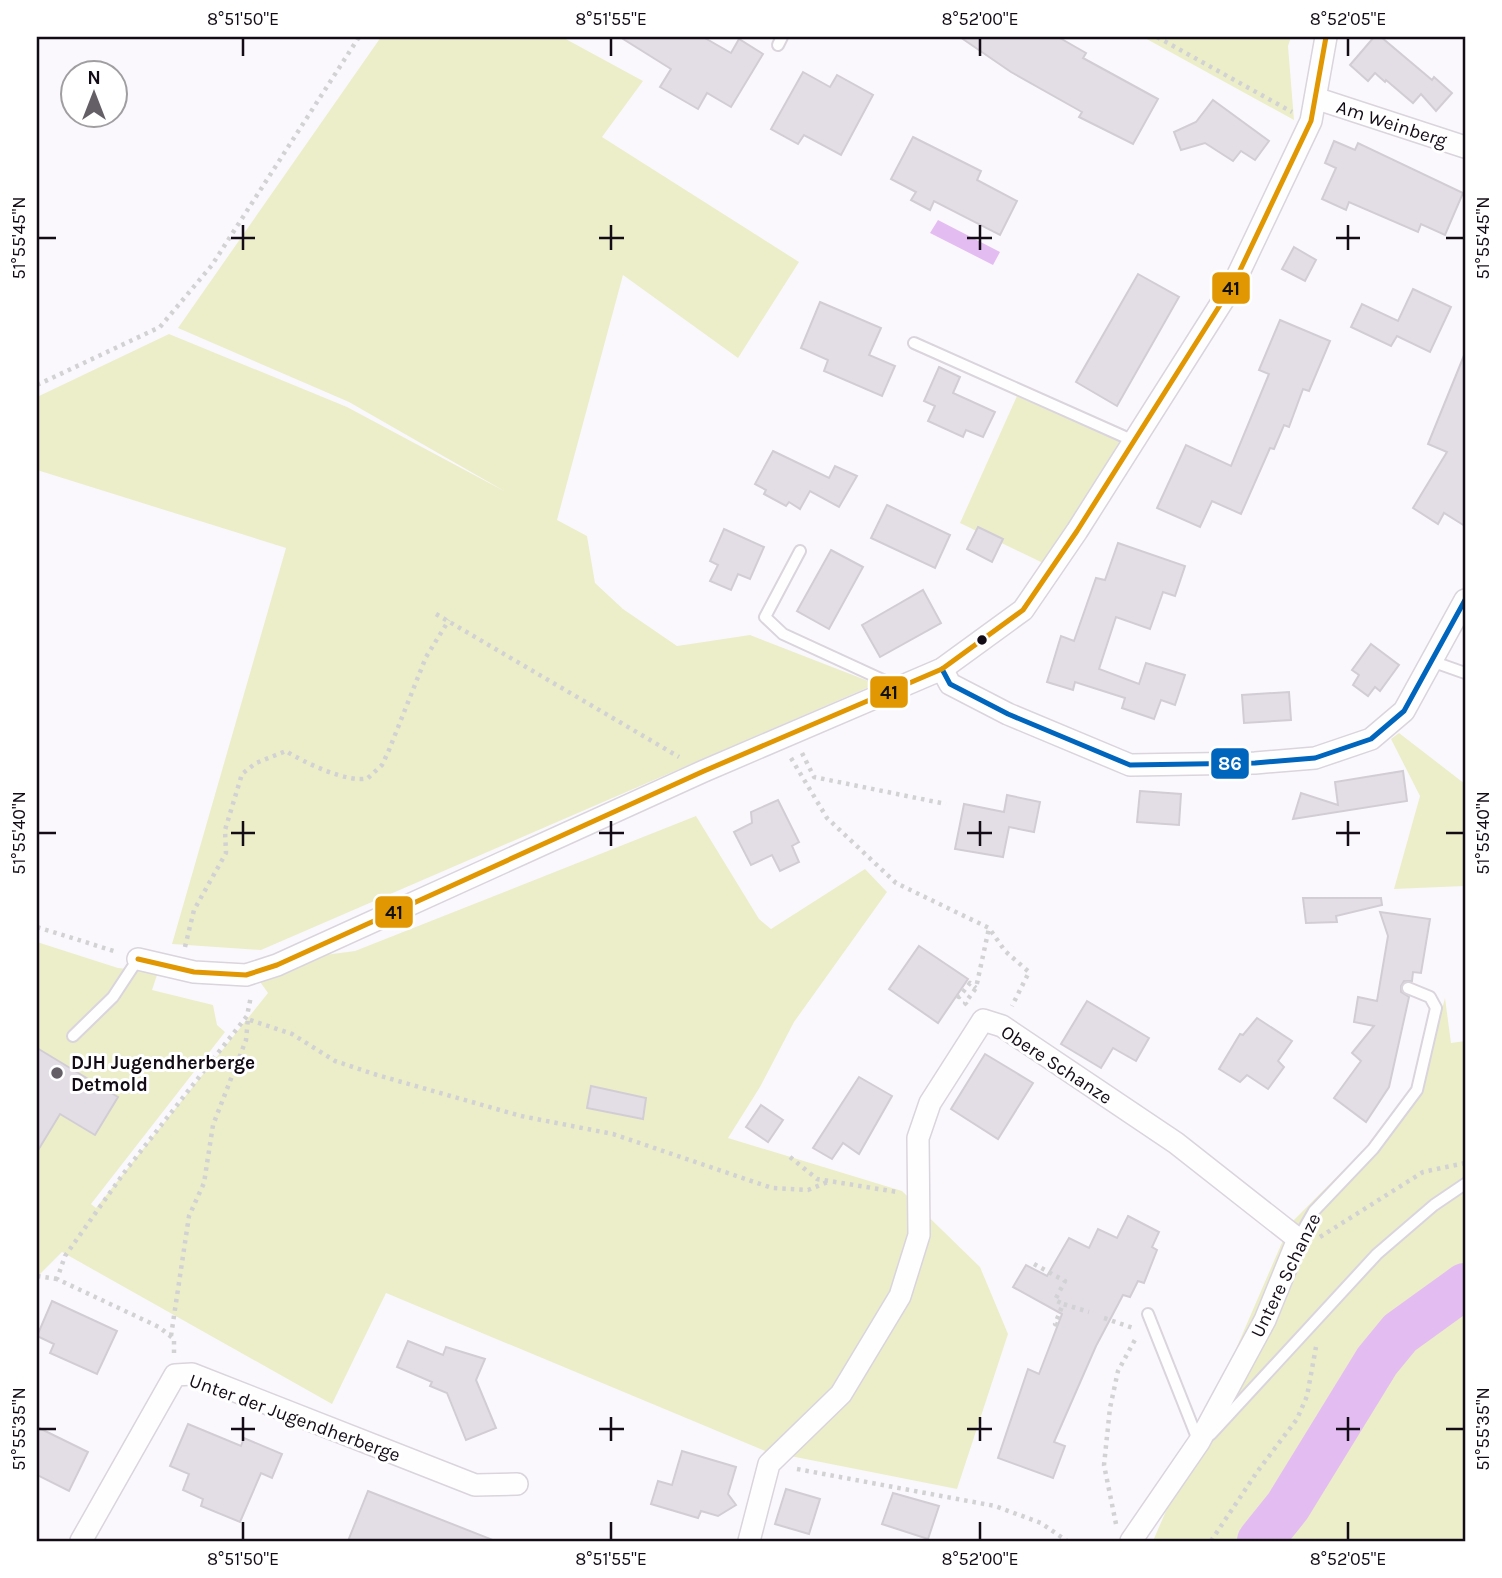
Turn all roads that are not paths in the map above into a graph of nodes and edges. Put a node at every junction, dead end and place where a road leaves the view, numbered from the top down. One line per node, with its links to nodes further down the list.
1 (1326, 37): 2 (street)
2 (1318, 99): 3 (street, Am Weinberg); 5 (street)
3 (1464, 145)
4 (914, 344): 5 (lane)
5 (1134, 441): 9 (street)
6 (800, 551): 11 (lane)
7 (1465, 600): 8 (street)
8 (1434, 662): 9 (street); 10 (lane)
9 (942, 669): 11 (street)
10 (1465, 673)
11 (899, 687): 12 (street)
12 (138, 959): 14 (lane)
13 (1408, 988): 16 (lane, Untere Schanze)
14 (73, 1036)
15 (1465, 1184): 18 (lane)
16 (1298, 1239): 18 (street, Untere Schanze); 22 (street, Obere Schanze)
17 (1148, 1314): 18 (lane)
18 (1199, 1442): 20 (street, Untere Schanze)
19 (517, 1484): 21 (street, Unter der Jugendherberge)
20 (1124, 1535)
21 (81, 1541)
22 (750, 1541)

